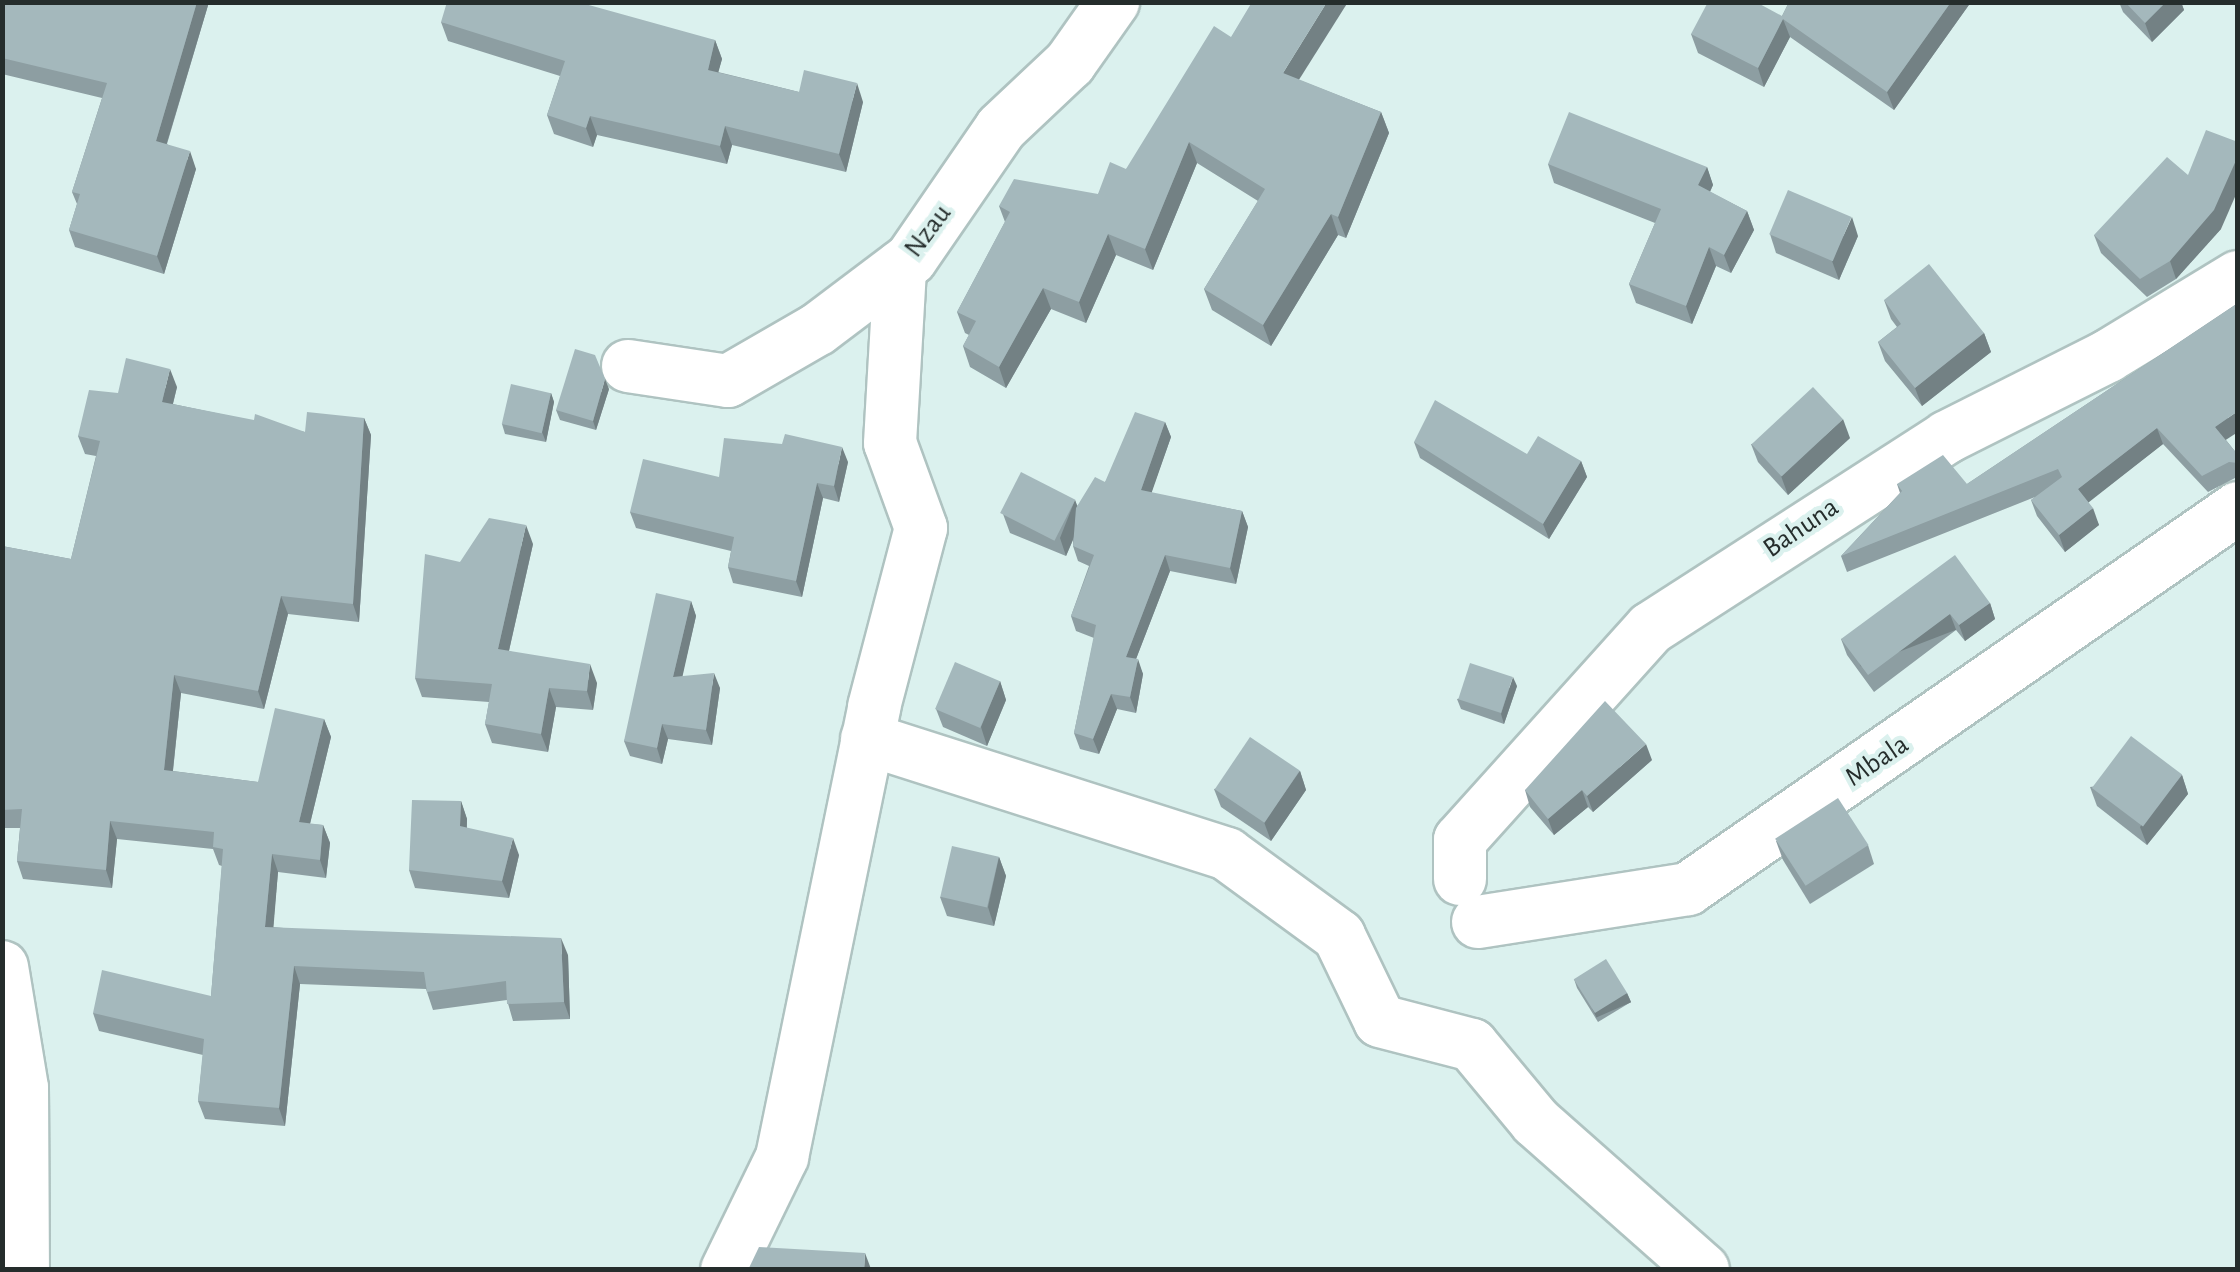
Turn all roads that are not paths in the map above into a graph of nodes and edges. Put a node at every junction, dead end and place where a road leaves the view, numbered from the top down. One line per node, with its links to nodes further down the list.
1 (1113, 2): 2 (street, Nzau)
2 (900, 268): 4 (street, Nzau); 6 (street)
3 (2238, 277): 7 (street, Bahuna)
4 (628, 366)
5 (2238, 508): 7 (street, Mbala)
6 (867, 739): 10 (street); 11 (street)
7 (1470, 900)
8 (2, 967): 9 (street)
9 (23, 1270)
10 (727, 1270)
11 (1703, 1270)

